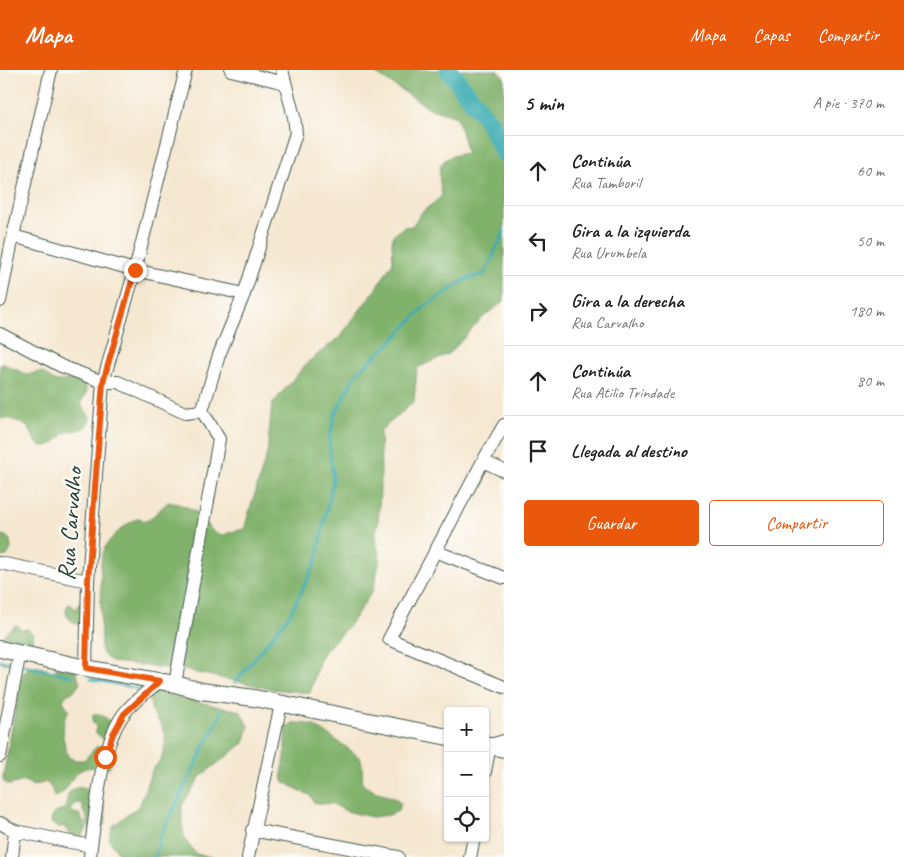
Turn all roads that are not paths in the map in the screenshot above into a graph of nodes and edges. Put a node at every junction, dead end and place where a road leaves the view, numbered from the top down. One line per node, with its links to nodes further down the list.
1 (52, 70): 5 (street)
2 (186, 70): 6 (street, Rua Carvalho)
3 (231, 70): 4 (street)
4 (284, 76): 7 (street)
5 (13, 236): 6 (street); 8 (street)
6 (135, 270): 7 (street); 10 (street, Rua Carvalho)
7 (244, 294): 11 (street)
8 (0, 301)
9 (0, 334): 10 (street)
10 (103, 382): 11 (street); 18 (street, Rua Carvalho)
11 (202, 411): 22 (street)
12 (504, 425): 13 (street)
13 (483, 461): 14 (street); 15 (street)
14 (504, 471)
15 (435, 552): 17 (street); 23 (street)
16 (0, 564): 18 (street)
17 (504, 578)
18 (88, 581): 21 (street, Rua Carvalho)
19 (0, 648): 20 (main road)
20 (20, 652): 21 (main road); 27 (street)
21 (86, 668): 22 (main road)
22 (168, 682): 24 (main road); 33 (street)
23 (504, 686)
24 (280, 704): 25 (main road); 31 (street)
25 (444, 736)
26 (496, 745): 28 (street)
27 (0, 756)
28 (489, 762)
29 (0, 823): 30 (street)
30 (15, 830): 33 (street); 34 (street)
31 (252, 830): 35 (street); 36 (street)
32 (473, 842): 37 (street)
33 (91, 851)
34 (12, 857)
35 (248, 857)
36 (398, 857)
37 (470, 857)

